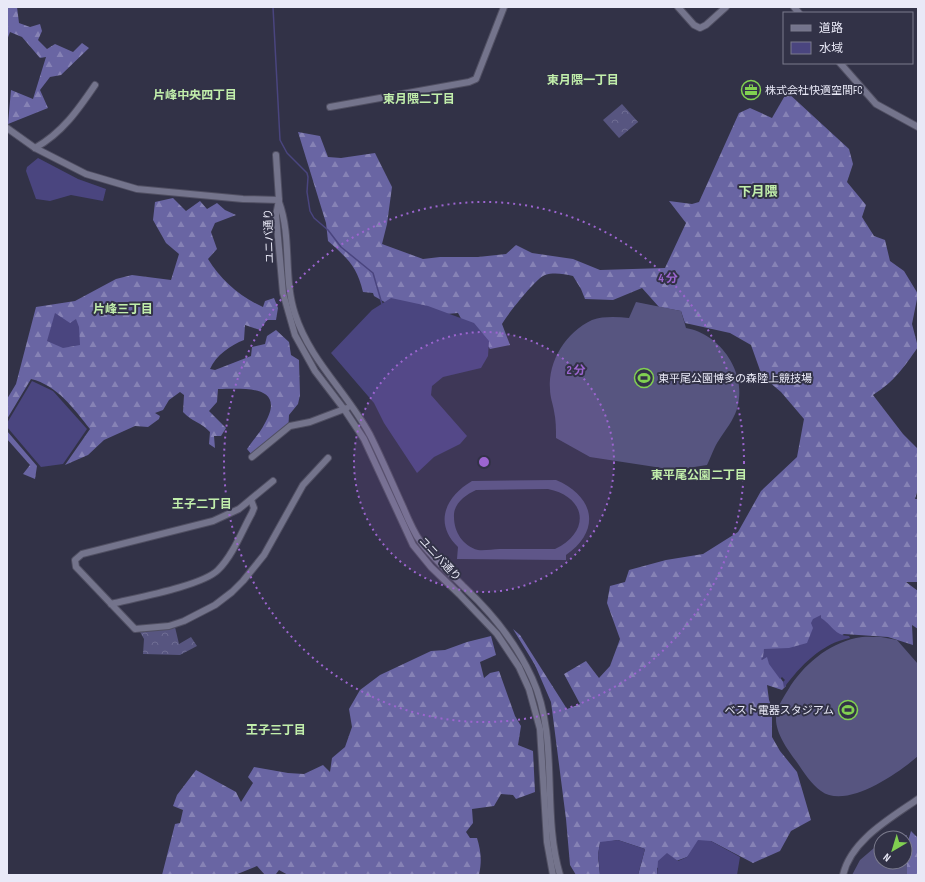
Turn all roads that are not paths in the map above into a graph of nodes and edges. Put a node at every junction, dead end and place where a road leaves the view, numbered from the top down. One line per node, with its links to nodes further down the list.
1 (504, 7): 6 (street)
2 (678, 7): 3 (street)
3 (726, 7)
4 (841, 64): 7 (street)
5 (95, 85): 9 (street)
6 (330, 107)
7 (918, 127)
8 (7, 128): 9 (street)
9 (35, 148): 11 (street)
10 (276, 155): 11 (street)
11 (278, 200): 12 (street, ユニバ通り); 13 (street, ユニバ通り)
12 (353, 407): 13 (street); 19 (street, ユニバ通り)
13 (344, 409): 14 (street); 20 (street, ユニバ通り)
14 (252, 457)
15 (328, 458): 18 (street)
16 (273, 481): 17 (street)
17 (251, 500): 18 (street); 18 (street)
18 (110, 604)
19 (503, 630): 20 (street); 23 (street, ユニバ通り)
20 (497, 634): 22 (street, ユニバ通り)
21 (918, 799): 24 (street)
22 (553, 875)
23 (560, 875)
24 (843, 875)

